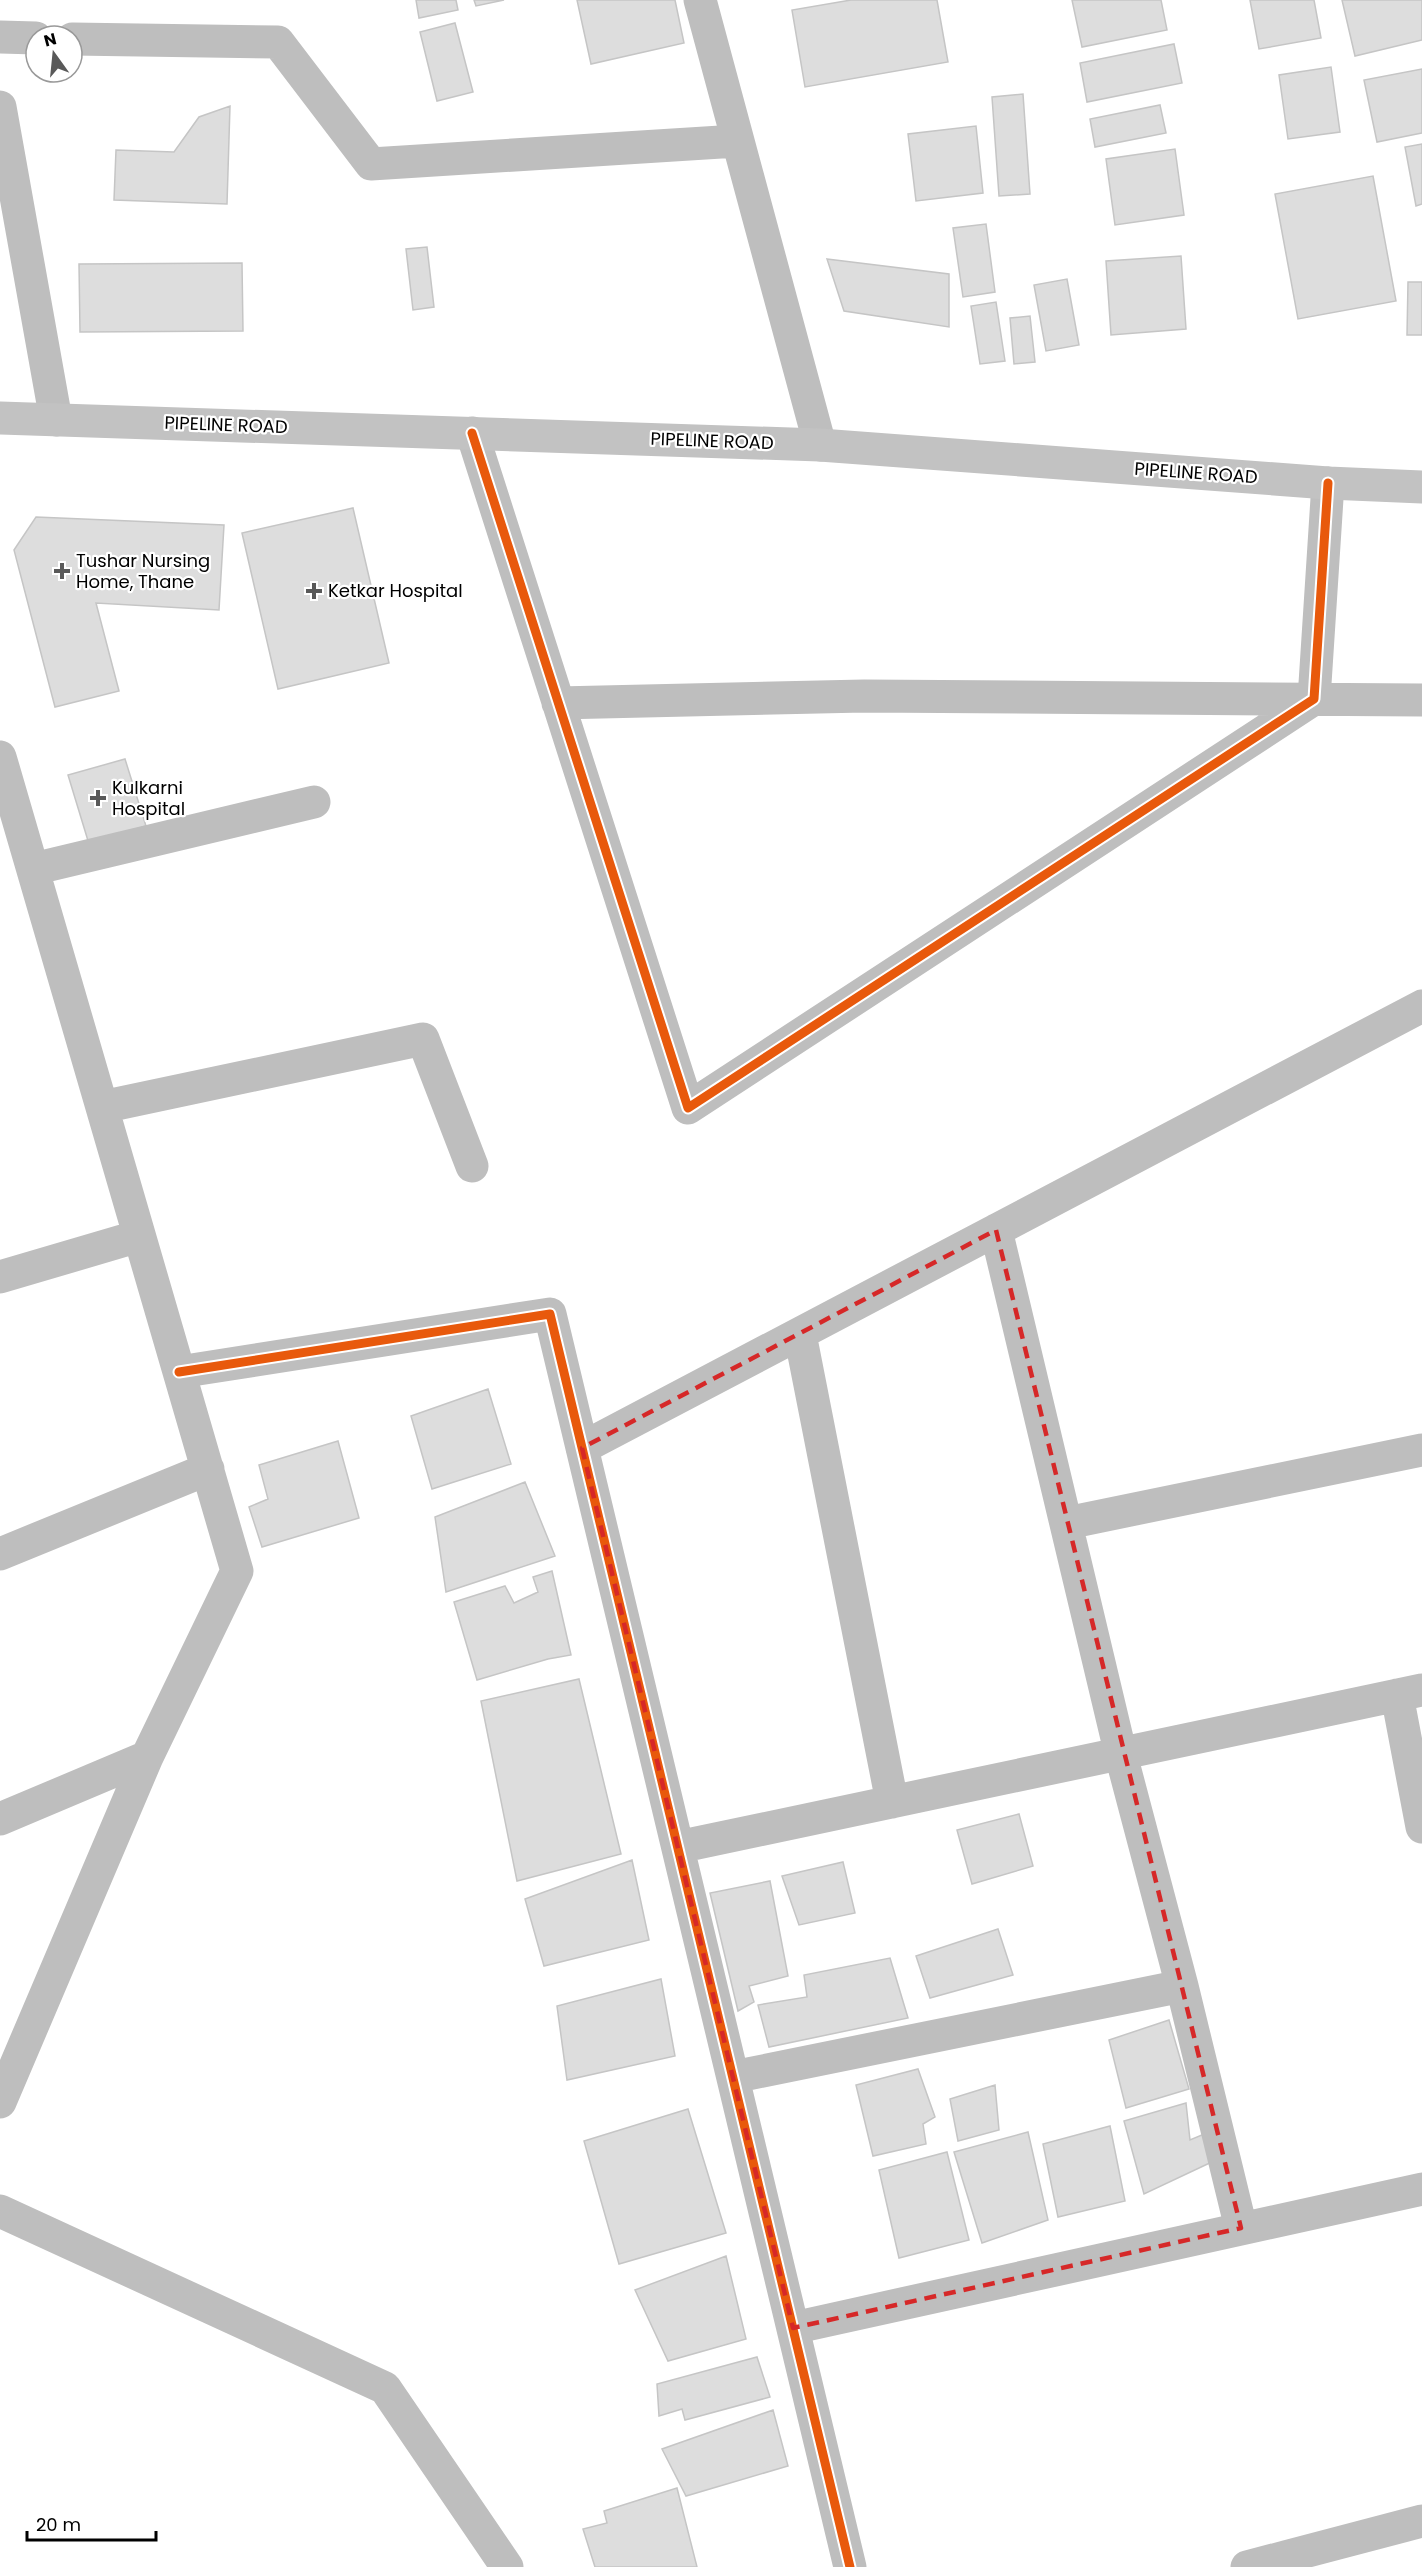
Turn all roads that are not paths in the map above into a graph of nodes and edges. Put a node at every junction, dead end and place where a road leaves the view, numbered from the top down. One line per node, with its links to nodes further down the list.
1 (700, 0): 6 (street)
2 (0, 37): 3 (street)
3 (24, 38)
4 (84, 39): 6 (street)
5 (0, 107): 8 (street)
6 (737, 141): 10 (street)
7 (0, 418): 8 (main road, PIPELINE ROAD)
8 (56, 420): 9 (main road, PIPELINE ROAD)
9 (472, 433): 10 (main road, PIPELINE ROAD); 15 (street)
10 (819, 445): 11 (main road, PIPELINE ROAD)
11 (1328, 483): 12 (main road, PIPELINE ROAD); 13 (street)
12 (1422, 487)
13 (1314, 699): 14 (street); 15 (street); 15 (street)
14 (1422, 700)
15 (558, 703)
16 (0, 757): 18 (street)
17 (314, 802): 18 (street)
18 (33, 869): 20 (street)
19 (1422, 1006): 22 (street)
20 (102, 1107): 21 (street); 23 (street)
21 (472, 1166)
22 (996, 1230): 25 (street); 30 (street)
23 (140, 1236): 24 (street); 26 (street)
24 (0, 1277)
25 (800, 1334): 27 (street); 35 (street)
26 (179, 1372): 27 (street); 29 (street)
27 (582, 1448): 38 (street)
28 (1422, 1450): 30 (street)
29 (208, 1469): 31 (street); 34 (street)
30 (1067, 1522): 33 (street)
31 (0, 1554)
32 (1410, 1693): 33 (street); 37 (street)
33 (1121, 1755): 35 (street); 39 (street)
34 (147, 1757): 36 (street); 41 (street)
35 (892, 1802): 38 (street)
36 (0, 1819)
37 (1422, 1827)
38 (678, 1847): 40 (street)
39 (1182, 1986): 40 (street); 44 (street)
40 (733, 2077): 45 (street)
41 (0, 2102)
42 (1422, 2188): 44 (street)
43 (0, 2211): 47 (street)
44 (1241, 2228): 45 (street)
45 (793, 2328): 48 (street)
46 (1422, 2521): 49 (street)
47 (507, 2567)
48 (850, 2567)
49 (1246, 2567)

